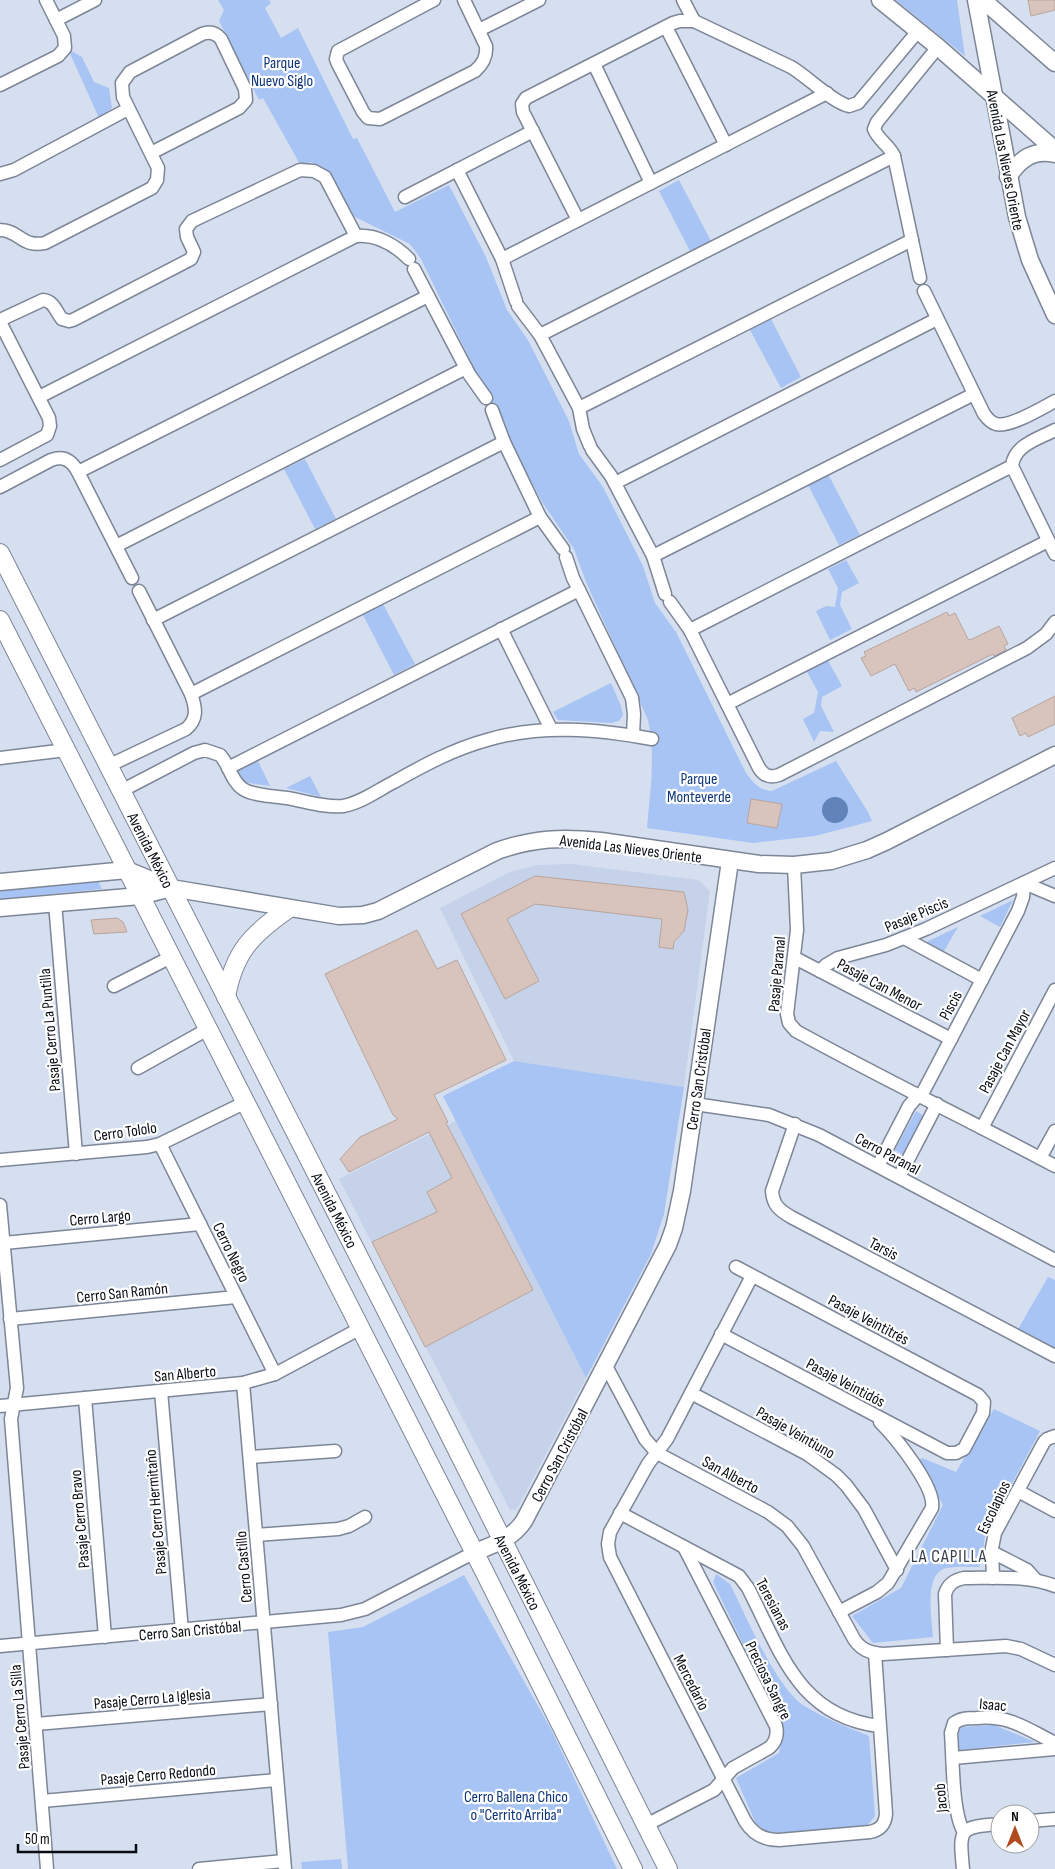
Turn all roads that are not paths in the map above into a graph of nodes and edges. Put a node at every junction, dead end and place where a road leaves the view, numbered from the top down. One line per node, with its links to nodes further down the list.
1 (46, 0): 10 (street)
2 (95, 0): 10 (street)
3 (434, 0): 13 (street)
4 (464, 0): 13 (street)
5 (539, 0): 13 (street)
6 (683, 0): 11 (street)
7 (880, 0): 14 (street)
8 (976, 0): 20 (street, Avenida Las Nieves Oriente)
9 (983, 0): 16 (street)
10 (56, 20): 18 (street)
11 (694, 21): 12 (street); 19 (street)
12 (666, 27): 17 (street); 23 (street)
13 (479, 30)
14 (918, 30): 15 (street); 19 (street)
15 (938, 47): 20 (street); 26 (street)
16 (1055, 62)
17 (594, 64): 22 (street); 30 (street)
18 (0, 85)
19 (827, 93): 23 (street)
20 (993, 95): 24 (street); 29 (street, Avenida Las Nieves Oriente)
21 (128, 109): 25 (street); 25 (street); 28 (street)
22 (533, 131): 27 (street); 32 (street)
23 (726, 145): 30 (street)
24 (1055, 152): 29 (street)
25 (150, 153): 33 (street)
26 (894, 156): 35 (street); 43 (street)
27 (457, 170): 31 (street); 36 (street)
28 (0, 174)
29 (1008, 177): 40 (street, Avenida Las Nieves Oriente)
30 (651, 183): 32 (street)
31 (404, 197)
32 (578, 220): 36 (street)
33 (0, 230)
34 (356, 236): 39 (street); 42 (street); 46 (street)
35 (912, 240): 37 (street); 49 (street)
36 (502, 259): 43 (street)
37 (920, 278)
38 (924, 291): 41 (street)
39 (428, 296): 44 (street); 55 (street)
40 (1055, 315)
41 (937, 319): 45 (street); 56 (street)
42 (0, 321): 46 (street)
43 (540, 335): 49 (street)
44 (466, 368): 47 (street); 60 (street)
45 (974, 394): 48 (street); 63 (street)
46 (39, 397): 53 (street)
47 (486, 398)
48 (1055, 401)
49 (579, 408): 56 (street)
50 (492, 410): 52 (street)
51 (1055, 430): 54 (street)
52 (504, 442): 58 (street); 68 (street)
53 (0, 460)
54 (1012, 466): 59 (street); 71 (street)
55 (78, 472): 57 (street); 60 (street)
56 (616, 483): 63 (street)
57 (0, 487)
58 (540, 517): 65 (street); 73 (street)
59 (1048, 541): 62 (street); 74 (street)
60 (116, 546): 64 (street)
61 (0, 553): 81 (main road, Avenida México)
62 (1055, 554)
63 (653, 556): 71 (street)
64 (132, 578)
65 (579, 590): 70 (street); 76 (street)
66 (138, 591): 68 (street)
67 (0, 620): 72 (main road, Avenida México)
68 (153, 620): 73 (street)
69 (1055, 622): 74 (street)
70 (501, 629): 75 (street); 82 (street)
71 (690, 630): 74 (street)
72 (5, 641): 78 (main road, Avenida México)
73 (191, 694): 81 (street)
74 (727, 704)
75 (551, 729): 76 (street); 82 (street)
76 (633, 735): 77 (street)
77 (652, 739)
78 (66, 750): 80 (street); 87 (main road, Avenida México)
79 (1055, 755): 85 (street, Avenida Las Nieves Oriente)
80 (0, 758)
81 (108, 766): 83 (main road, Avenida México)
82 (228, 768): 83 (street)
83 (121, 791): 90 (main road, Avenida México)
84 (730, 861): 85 (street, Avenida Las Nieves Oriente); 95 (street, Avenida Las Nieves Oriente); 109 (street, Cerro San Cristóbal)
85 (794, 865): 98 (street, Pasaje Paranal)
86 (1055, 868): 89 (street)
87 (127, 870): 88 (street, Avenida Las Nieves Oriente); 90 (street, Avenida Las Nieves Oriente); 91 (main road, Avenida México)
88 (0, 882)
89 (1024, 883): 92 (street); 96 (street, Pasaje Piscis); 100 (street, Piscis)
90 (171, 888): 91 (street, Avenida Las Nieves Oriente); 95 (street, Avenida Las Nieves Oriente); 103 (main road, Avenida México)
91 (140, 896): 93 (street, Avenida Las Nieves Oriente); 97 (main road, Avenida México)
92 (1055, 896)
93 (55, 903): 94 (street, Avenida Las Nieves Oriente); 115 (street, Pasaje Cerro La Puntilla)
94 (0, 908)
95 (288, 909): 103 (main road)
96 (904, 938): 99 (street, Pasaje Piscis); 100 (street)
97 (171, 957): 101 (street); 104 (main road, Avenida México)
98 (795, 958): 99 (street, Pasaje Can Menor); 107 (street, Pasaje Paranal)
99 (820, 971): 105 (street, Pasaje Can Menor)
100 (982, 980): 105 (street, Piscis)
101 (114, 986)
102 (1055, 990): 112 (street, Pasaje Can Mayor)
103 (226, 997): 149 (main road, Avenida México)
104 (208, 1029): 106 (street); 108 (main road, Avenida México)
105 (950, 1040): 107 (street, Piscis)
106 (138, 1068)
107 (921, 1096): 110 (street, Pasaje Paranal); 118 (street, Piscis)
108 (246, 1102): 114 (street, Cerro Tololo); 129 (main road, Avenida México)
109 (695, 1104): 111 (street, Cerro Paranal); 132 (street, Cerro San Cristóbal)
110 (937, 1104): 112 (street, Pasaje Paranal); 120 (street)
111 (795, 1124): 118 (street, Cerro Paranal); 131 (street, Tarsis)
112 (982, 1128): 116 (street, Pasaje Paranal)
113 (1055, 1131): 116 (street)
114 (160, 1144): 115 (street, Cerro Tololo); 122 (street, Cerro Negro)
115 (76, 1154): 117 (street, Cerro Tololo)
116 (1040, 1158): 119 (street, Pasaje Paranal)
117 (0, 1160)
118 (878, 1166): 120 (street, Cerro Paranal)
119 (1055, 1166)
120 (898, 1177): 124 (street, Cerro Paranal)
121 (0, 1205): 123 (street, Pasaje Cerro La Silla)
122 (200, 1224): 123 (street, Cerro Largo); 127 (street, Cerro Negro)
123 (4, 1243): 128 (street, Pasaje Cerro La Silla)
124 (1055, 1260)
125 (736, 1267): 126 (street, Pasaje Veintitrés)
126 (752, 1276): 130 (street, Mercedario); 145 (street, Pasaje Veintitrés)
127 (236, 1297): 128 (street, Cerro San Ramón); 133 (street, Cerro Negro)
128 (10, 1319): 138 (street, Pasaje Cerro La Silla)
129 (361, 1328): 133 (street, San Alberto); 148 (main road, Avenida México)
130 (721, 1334): 136 (street, Mercedario); 140 (street, Pasaje Veintidós)
131 (1055, 1356)
132 (606, 1366): 144 (street, San Alberto); 155 (street, Cerro San Cristóbal)
133 (275, 1374): 134 (street, San Alberto)
134 (243, 1383): 135 (street, San Alberto); 146 (street, Cerro Castillo)
135 (161, 1391): 137 (street, San Alberto); 165 (street, Pasaje Cerro Hermitaño)
136 (691, 1393): 144 (street, Mercedario); 159 (street, Pasaje Veintiuno)
137 (84, 1398): 138 (street, San Alberto); 166 (street, Pasaje Cerro Bravo)
138 (14, 1404): 139 (street, San Alberto); 167 (street, Pasaje Cerro La Silla)
139 (0, 1406)
140 (874, 1415): 142 (street, Pasaje Veintidós); 147 (street)
141 (1053, 1436): 150 (street, Escolapios)
142 (918, 1438): 145 (street, Pasaje Veintidós); 147 (street)
143 (335, 1451): 146 (street)
144 (657, 1453): 152 (street, Mercedario); 163 (street, San Alberto)
145 (956, 1453)
146 (250, 1457): 154 (street, Cerro Castillo)
147 (910, 1459): 159 (street)
148 (430, 1465): 149 (main road); 157 (main road, Avenida México)
149 (465, 1468): 155 (main road, Avenida México)
150 (1018, 1491): 151 (street); 158 (street, Escolapios)
151 (1055, 1511)
152 (620, 1513): 156 (street, Teresianas); 179 (street, Mercedario)
153 (365, 1517): 154 (street)
154 (256, 1535): 164 (street, Cerro Castillo)
155 (502, 1541): 157 (street, Cerro San Cristóbal); 184 (main road, Avenida México)
156 (684, 1547): 175 (street, Teresianas); 179 (street, Preciosa Sangre)
157 (475, 1552): 164 (street, Cerro San Cristóbal); 190 (main road, Avenida México)
158 (992, 1552): 160 (street, Escolapios); 161 (street)
159 (897, 1570): 163 (street)
160 (993, 1578): 161 (street); 169 (street)
161 (1036, 1580): 162 (street)
162 (1055, 1586)
163 (839, 1612): 170 (street, San Alberto)
164 (264, 1623): 165 (street, Cerro San Cristóbal); 172 (street, Cerro Castillo)
165 (182, 1630): 166 (street, Cerro San Cristóbal)
166 (105, 1637): 167 (street, Cerro San Cristóbal)
167 (29, 1644): 168 (street, Cerro San Cristóbal); 174 (street, Pasaje Cerro La Silla)
168 (0, 1646)
169 (947, 1650): 170 (street); 171 (street)
170 (875, 1654): 175 (street, Mercedario)
171 (1055, 1665)
172 (271, 1704): 174 (street, Pasaje Cerro La Iglesia); 180 (street, Cerro Castillo)
173 (954, 1723): 176 (street, Isaac); 178 (street, Jacob)
174 (36, 1724): 181 (street, Pasaje Cerro La Silla)
175 (880, 1726): 179 (street, Mercedario)
176 (1055, 1743)
177 (1055, 1749): 178 (street)
178 (953, 1758): 186 (street, Jacob)
179 (723, 1779): 184 (street, Preciosa Sangre)
180 (277, 1780): 181 (street, Pasaje Cerro Redondo); 187 (street, Cerro Castillo)
181 (42, 1800): 188 (street, Pasaje Cerro La Silla)
182 (1055, 1819): 183 (street)
183 (1040, 1820)
184 (646, 1825): 191 (main road, Avenida México)
185 (990, 1825): 186 (street)
186 (964, 1832): 192 (street, Jacob)
187 (285, 1865): 189 (street)
188 (47, 1869)
189 (199, 1869)
190 (633, 1869)
191 (668, 1869)
192 (963, 1869)

